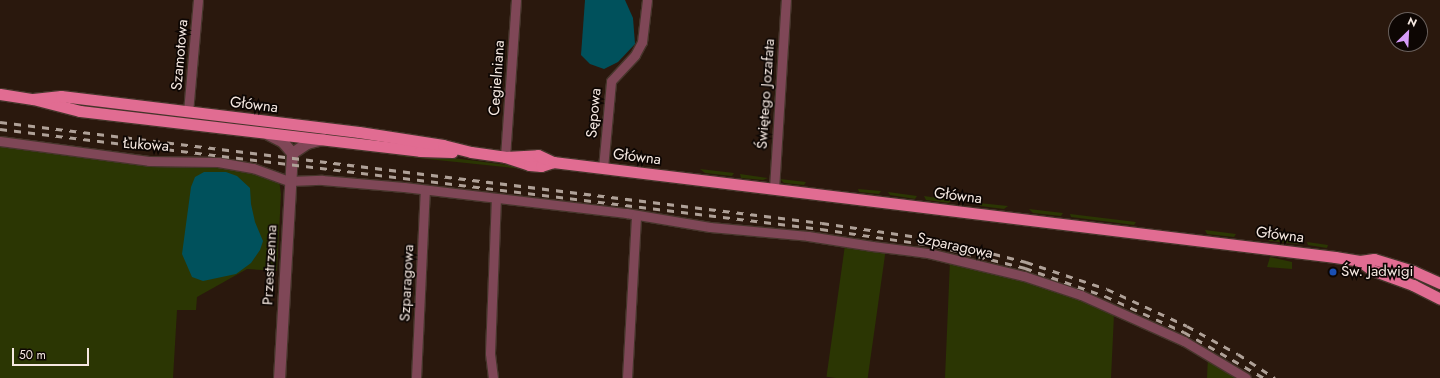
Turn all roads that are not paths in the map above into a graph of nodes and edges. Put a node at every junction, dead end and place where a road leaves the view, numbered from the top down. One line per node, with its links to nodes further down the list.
1 (198, 0): 7 (street, Szamotowa)
2 (516, 0): 13 (street, Cegielniana)
3 (647, 0): 14 (street, Sępowa)
4 (786, 0): 16 (street, Świętego Jozafata)
5 (0, 94): 6 (main road, Główna)
6 (33, 98): 7 (main road, Główna); 8 (main road, Główna)
7 (188, 112): 11 (main road, Główna)
8 (264, 132): 9 (main road, Główna); 12 (street)
9 (323, 139): 11 (main road, Główna); 12 (street)
10 (0, 141): 15 (street, Łukowa)
11 (471, 152): 13 (main road, Główna)
12 (292, 153): 15 (street, Przestrzenna)
13 (505, 157): 14 (main road, Główna)
14 (603, 168): 16 (main road, Główna)
15 (289, 180): 17 (street, Szparagowa); 23 (street, Przestrzenna)
16 (774, 189): 20 (main road, Główna)
17 (424, 190): 18 (street, Szparagowa); 24 (street, Szparagowa)
18 (496, 199): 19 (street, Szparagowa); 25 (street)
19 (636, 215): 26 (street); 27 (street, Szparagowa)
20 (1360, 261): 21 (main road, Główna); 22 (main road, Główna)
21 (1440, 283)
22 (1440, 298)
23 (279, 378)
24 (416, 378)
25 (493, 378)
26 (627, 378)
27 (1246, 378)

